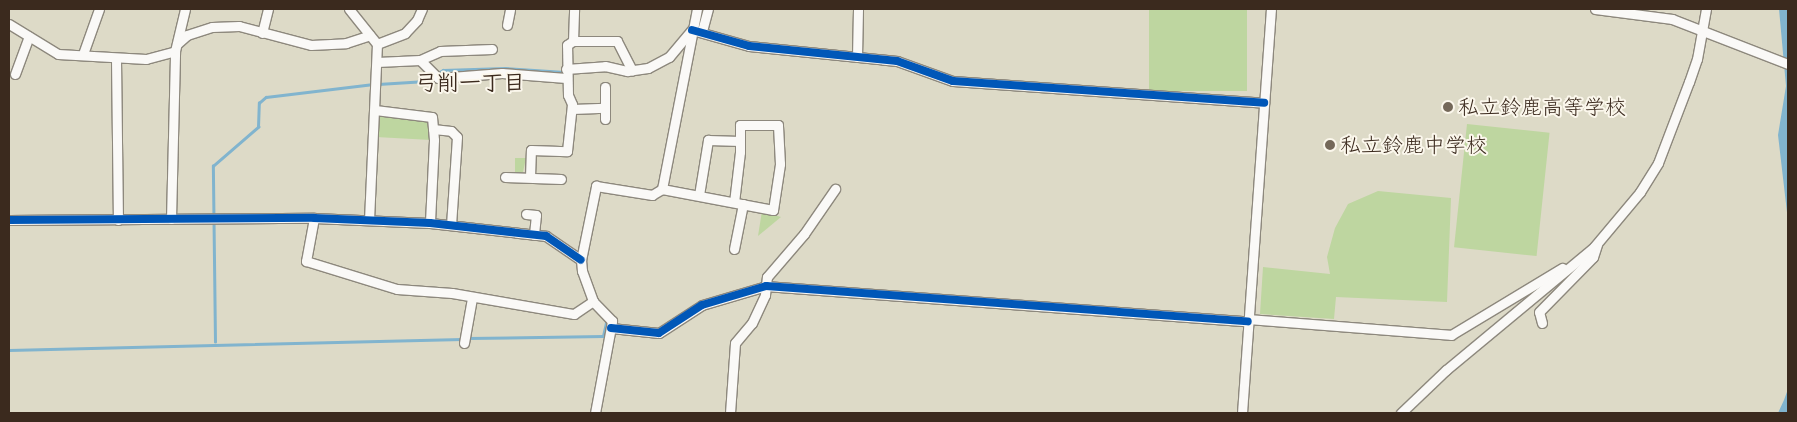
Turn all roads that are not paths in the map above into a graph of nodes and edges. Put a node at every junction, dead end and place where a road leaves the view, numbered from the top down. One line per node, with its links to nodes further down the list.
1 (99, 9): 26 (street)
2 (185, 9): 24 (street)
3 (268, 9): 19 (street)
4 (350, 9): 20 (street)
5 (422, 9): 23 (street)
6 (510, 9): 15 (street)
7 (574, 9): 22 (street)
8 (697, 9): 16 (street)
9 (708, 9): 17 (street)
10 (858, 9): 27 (street)
11 (1270, 9): 36 (street)
12 (1595, 9): 18 (street)
13 (1705, 9): 18 (street)
14 (9, 24): 21 (street)
15 (507, 24)
16 (692, 30): 17 (street); 32 (street); 46 (street)
17 (702, 31): 27 (street)
18 (1703, 32): 31 (street); 59 (street)
19 (262, 33): 20 (street); 24 (street)
20 (370, 35): 23 (street)
21 (29, 36): 26 (street); 34 (street)
22 (573, 41): 32 (street); 33 (street)
23 (377, 44): 30 (street)
24 (176, 48): 28 (street); 52 (street)
25 (492, 49): 29 (street)
26 (83, 54): 28 (street)
27 (857, 57): 36 (street)
28 (116, 59): 55 (street)
29 (420, 60): 30 (street); 33 (street)
30 (377, 62): 39 (street)
31 (1788, 64)
32 (632, 70): 33 (street)
33 (566, 73): 38 (street)
34 (15, 74)
35 (605, 87): 37 (street)
36 (1264, 103): 66 (street)
37 (605, 108): 38 (street); 40 (street)
38 (572, 109): 44 (street)
39 (375, 110): 41 (street); 53 (street)
40 (606, 119)
41 (433, 129): 56 (street); 57 (street)
42 (740, 141): 48 (street); 49 (street); 49 (street)
43 (505, 177): 44 (street)
44 (530, 177): 45 (street)
45 (560, 179)
46 (662, 188): 48 (street); 61 (street)
47 (835, 190): 63 (street)
48 (699, 195): 49 (street)
49 (739, 203): 60 (street)
50 (526, 214): 58 (street)
51 (314, 218): 52 (street); 53 (street); 64 (street)
52 (172, 219): 55 (street)
53 (369, 219): 56 (street)
54 (9, 220): 55 (street)
55 (118, 220)
56 (430, 223): 57 (street)
57 (452, 225): 58 (street)
58 (534, 235): 61 (street)
59 (1598, 242): 62 (street); 67 (street)
60 (734, 249)
61 (581, 260): 65 (street)
62 (1578, 262): 66 (street); 73 (street)
63 (766, 286): 66 (street); 68 (street); 71 (street)
64 (472, 298): 65 (street); 69 (street)
65 (593, 301): 68 (street)
66 (1248, 320): 72 (street)
67 (1542, 323)
68 (612, 325): 70 (street)
69 (464, 339)
70 (595, 413)
71 (730, 413)
72 (1242, 413)
73 (1402, 413)

